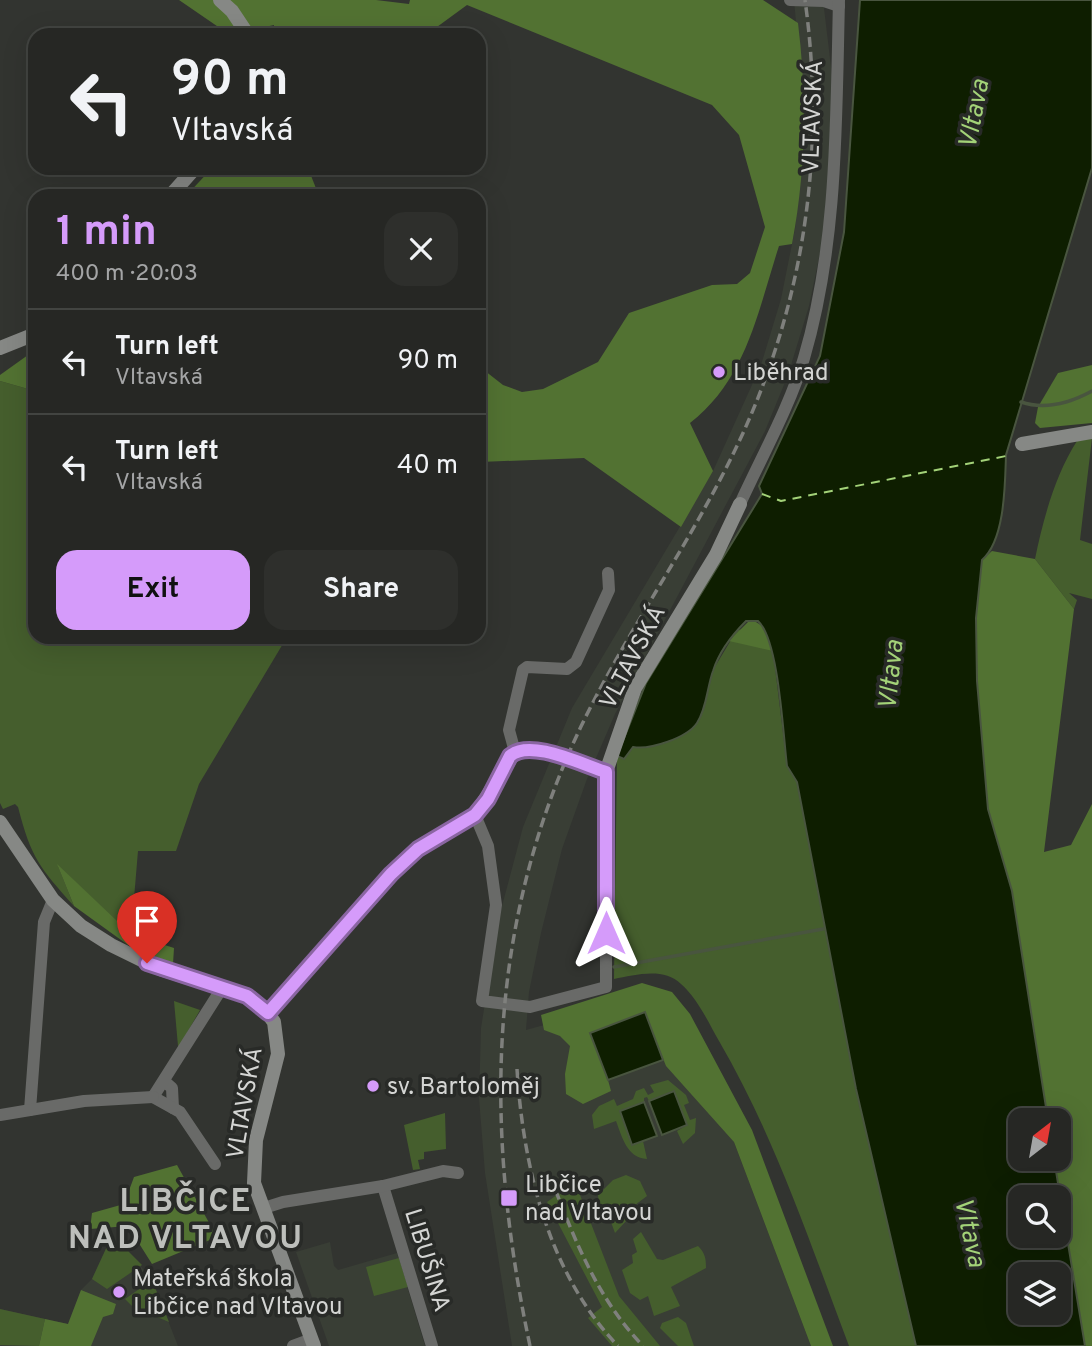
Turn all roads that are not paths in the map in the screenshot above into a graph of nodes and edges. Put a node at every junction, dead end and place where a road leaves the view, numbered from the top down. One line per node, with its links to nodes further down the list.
1 (220, 0): 4 (street)
2 (790, 0): 3 (street)
3 (839, 3): 11 (street, VLTAVSKÁ)
4 (243, 28)
5 (189, 175): 6 (street)
6 (176, 189)
7 (28, 337): 8 (street)
8 (0, 348)
9 (1092, 432): 10 (street)
10 (1022, 444)
11 (740, 505): 14 (street, VLTAVSKÁ)
12 (608, 573): 13 (street)
13 (515, 752): 14 (street); 15 (street, VLTAVSKÁ)
14 (606, 772): 15 (street)
15 (475, 815): 19 (street, VLTAVSKÁ)
16 (0, 822): 17 (street)
17 (54, 900): 18 (street); 23 (street)
18 (222, 988): 19 (street); 20 (street)
19 (268, 1013): 28 (street, VLTAVSKÁ)
20 (164, 1081): 21 (street); 22 (street)
21 (153, 1097): 22 (street); 23 (street)
22 (173, 1108): 25 (street)
23 (30, 1110): 24 (street)
24 (0, 1115)
25 (215, 1164)
26 (458, 1173): 27 (street)
27 (383, 1186): 28 (street); 31 (street, LIBUŠINA)
28 (264, 1208): 29 (street)
29 (313, 1343): 30 (street)
30 (293, 1346)
31 (432, 1346)

